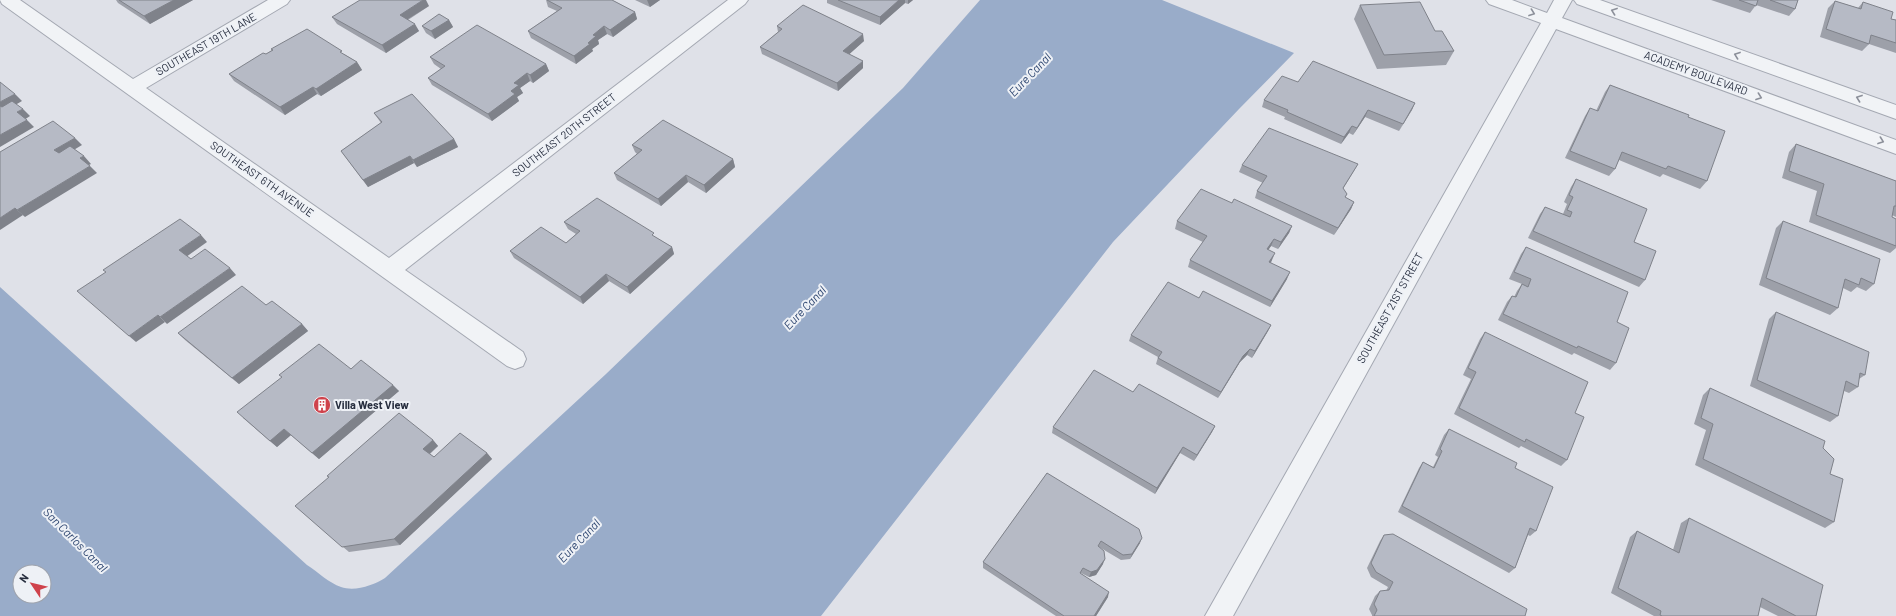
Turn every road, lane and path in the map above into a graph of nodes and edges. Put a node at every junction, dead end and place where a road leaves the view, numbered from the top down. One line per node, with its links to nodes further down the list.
1 (8, 0): 8 (street, SOUTHEAST 6TH AVENUE)
2 (281, 0): 8 (street, SOUTHEAST 19TH LANE)
3 (739, 0): 11 (street, SOUTHEAST 20TH STREET)
4 (1495, 0): 7 (street, ACADEMY BOULEVARD, one-way to 7)
5 (1563, 0): 7 (street, SOUTHEAST 21ST STREET)
6 (1583, 0): 9 (street, one-way to 6)
7 (1551, 20): 10 (street, ACADEMY BOULEVARD, one-way to 10); 13 (street, SOUTHEAST 21ST STREET)
8 (132, 88): 11 (street, SOUTHEAST 6TH AVENUE)
9 (1896, 112)
10 (1896, 147)
11 (389, 270): 12 (street, SOUTHEAST 6TH AVENUE)
12 (515, 359)
13 (1218, 616)

